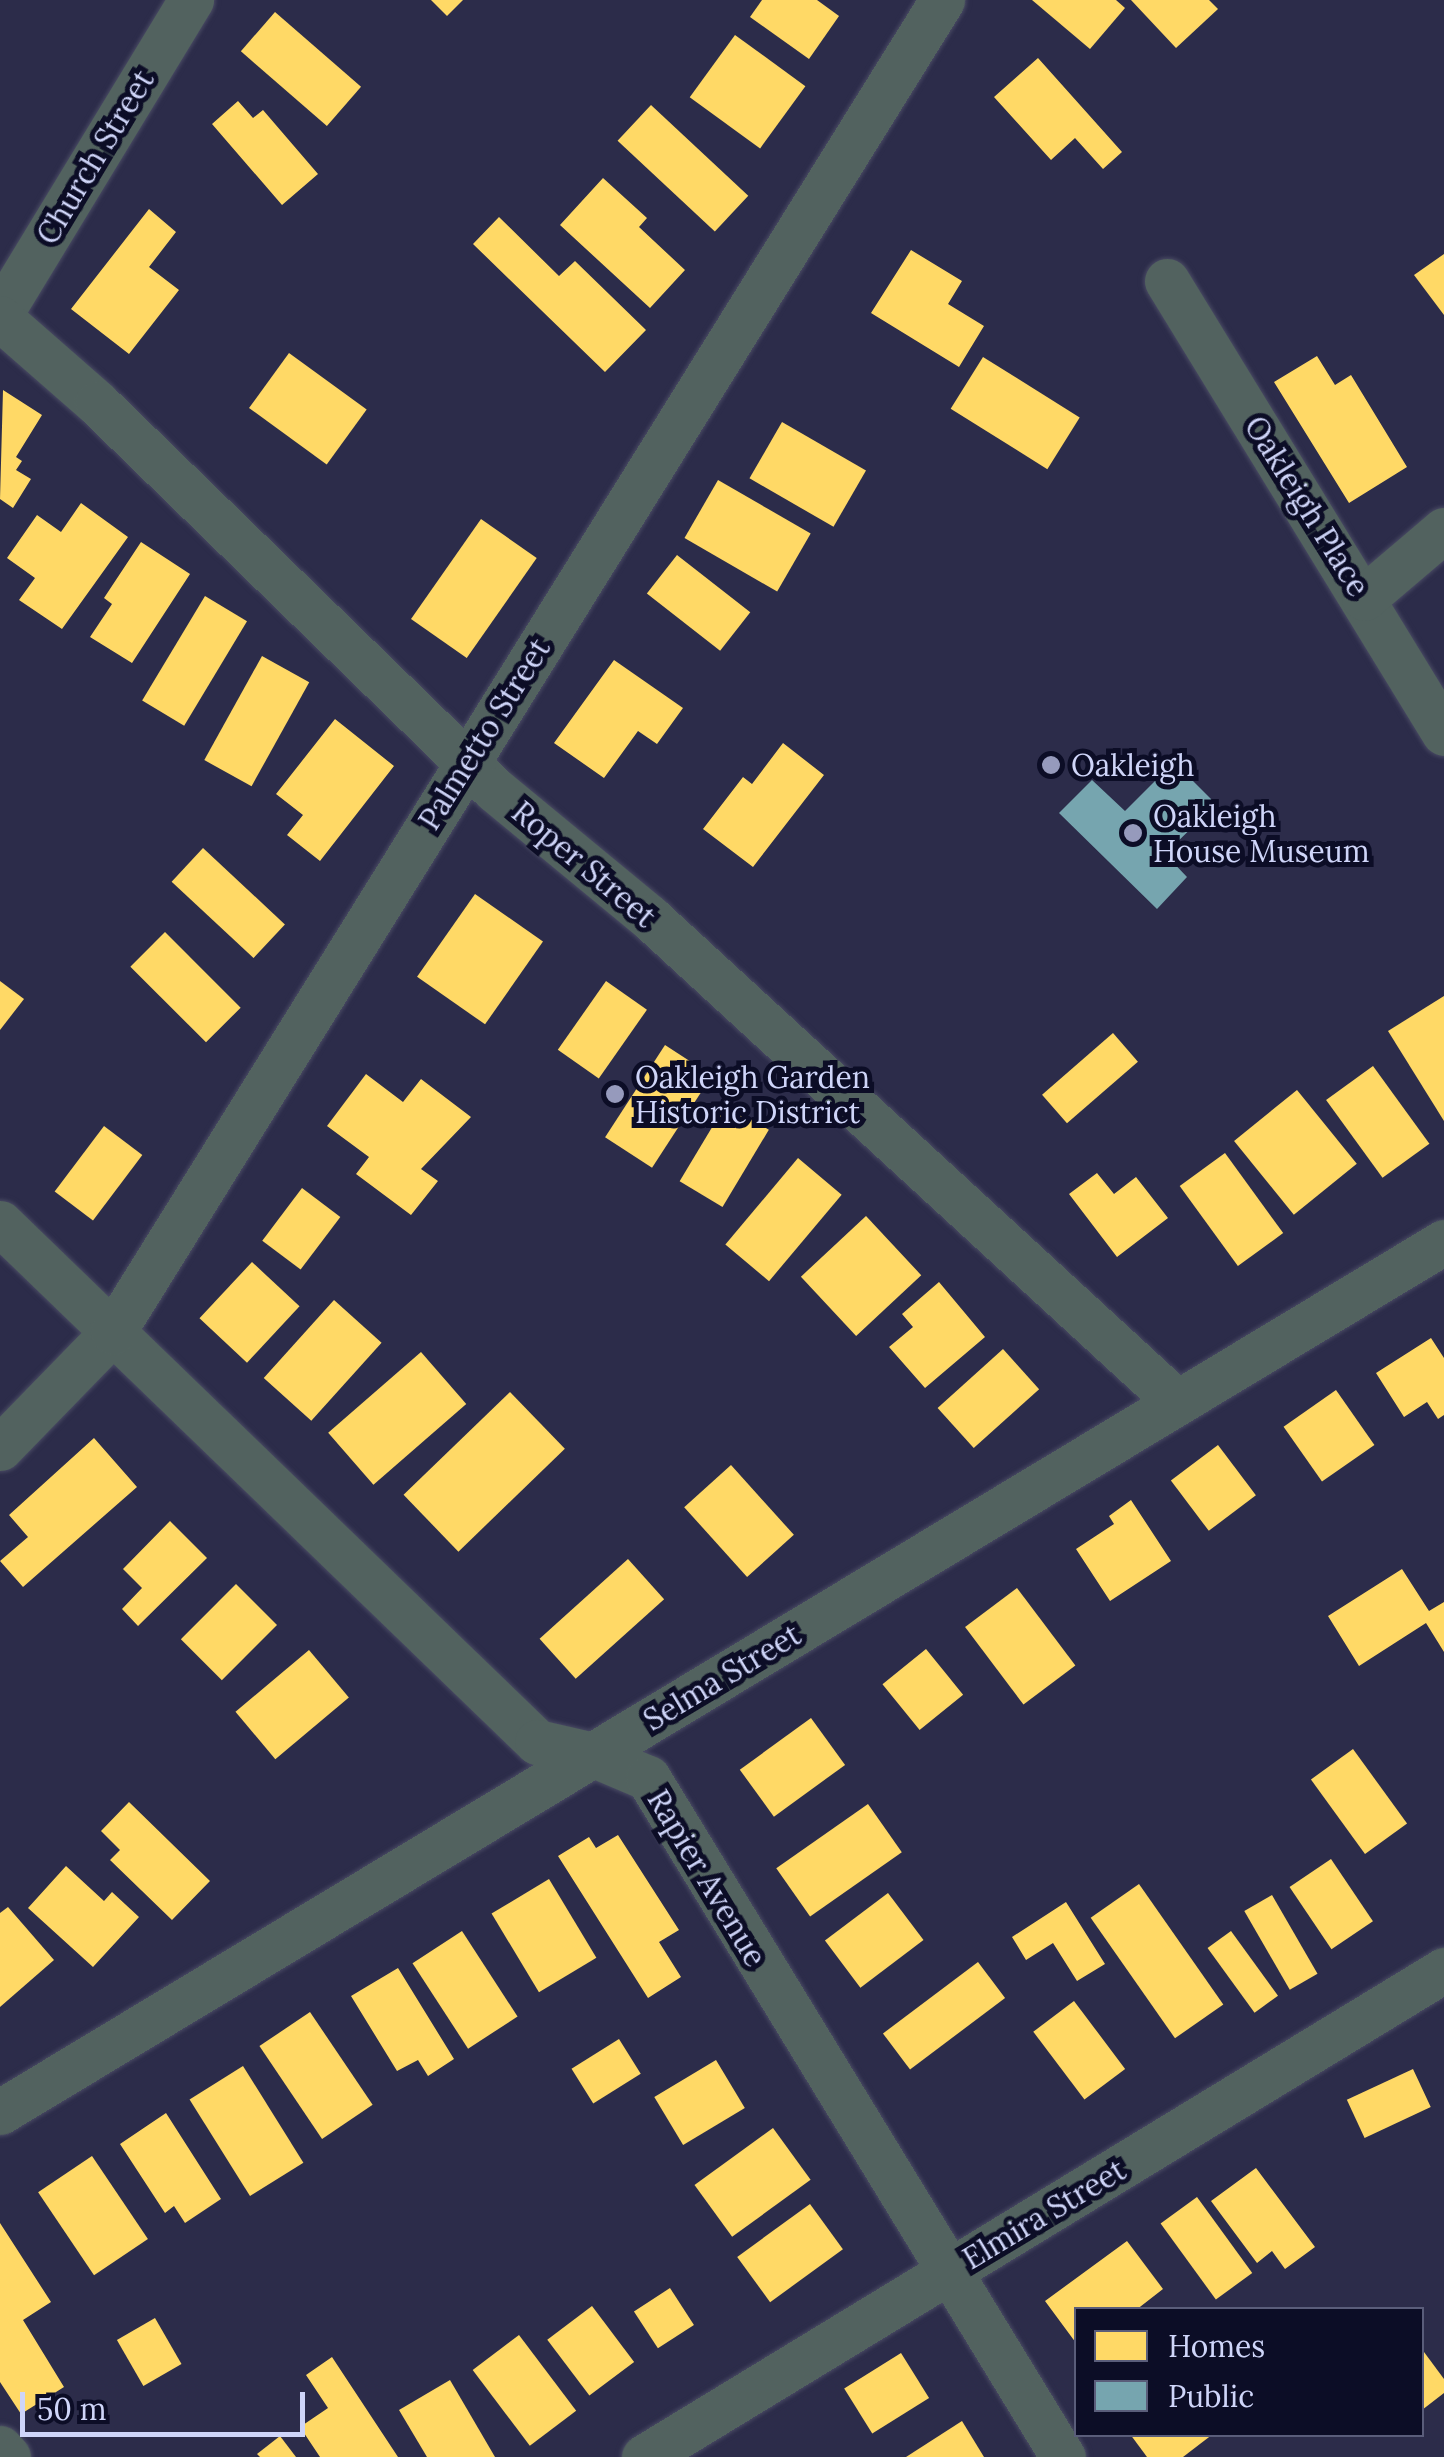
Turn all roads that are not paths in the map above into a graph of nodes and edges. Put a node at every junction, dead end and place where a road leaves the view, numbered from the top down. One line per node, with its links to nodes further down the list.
1 (191, 0): 4 (street, Church Street)
2 (942, 0): 8 (street, Palmetto Street)
3 (1167, 281): 6 (street, Oakleigh Place)
4 (0, 316): 8 (street, Roper Street)
5 (1444, 530): 6 (street)
6 (1364, 598): 7 (street, Oakleigh Place)
7 (1444, 733)
8 (467, 763): 11 (street, Palmetto Street); 12 (street, Roper Street)
9 (0, 1223): 11 (street, Rapier Avenue)
10 (1444, 1242): 12 (street, Selma Street)
11 (114, 1332): 13 (street, Palmetto Street); 14 (street, Rapier Avenue)
12 (1177, 1402): 14 (street, Selma Street)
13 (0, 1448)
14 (594, 1755): 16 (street, Selma Street); 17 (street, Rapier Avenue)
15 (1444, 1970): 17 (street, Elmira Street)
16 (0, 2112)
17 (945, 2274): 20 (street, Elmira Street); 21 (street, Rapier Avenue)
18 (0, 2448): 19 (street)
19 (8, 2457)
20 (644, 2457)
21 (1063, 2457)

